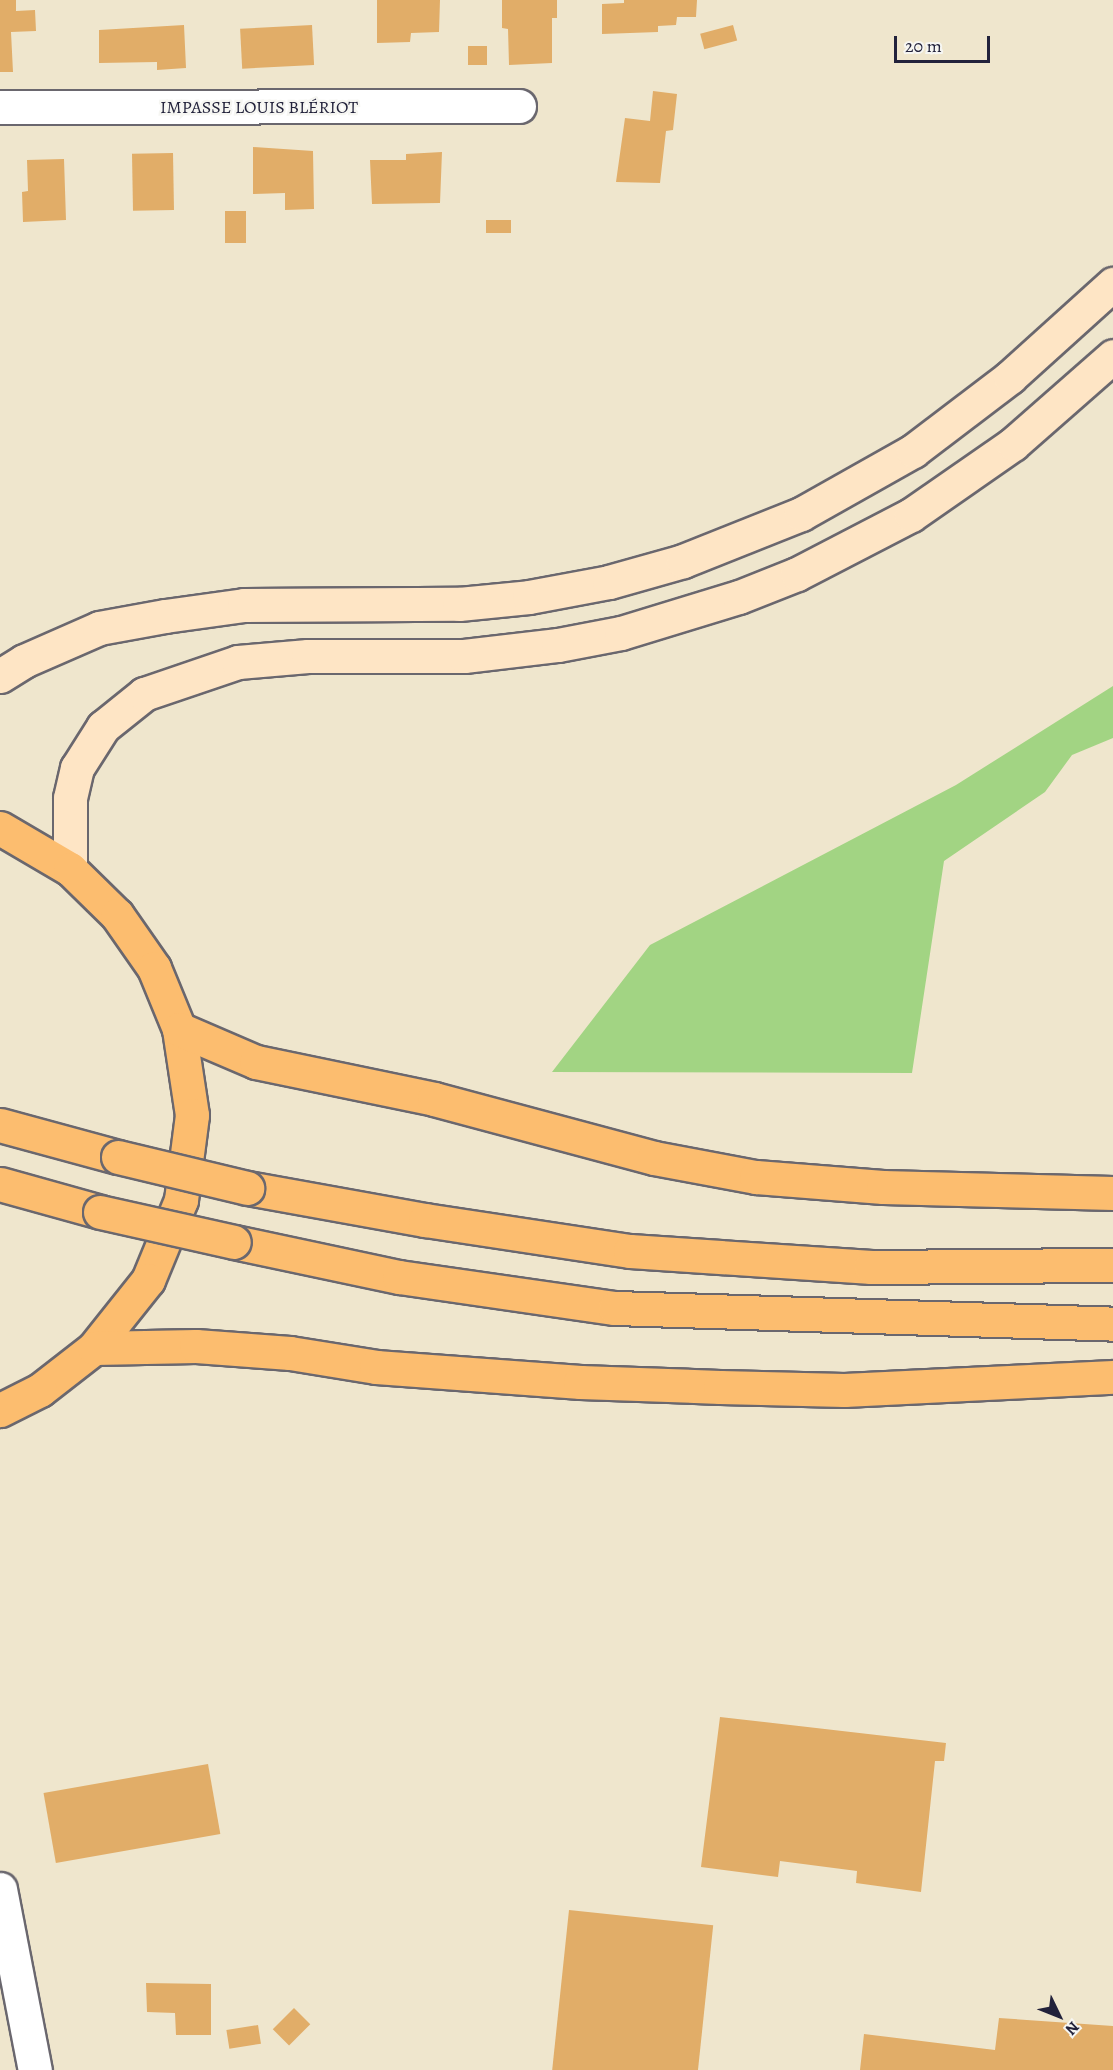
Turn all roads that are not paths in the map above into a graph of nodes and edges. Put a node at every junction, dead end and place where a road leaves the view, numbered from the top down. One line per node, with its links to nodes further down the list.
1 (519, 106): 2 (street, IMPASSE LOUIS BLÉRIOT)
2 (0, 107)
3 (1113, 284): 5 (main road)
4 (1113, 357): 7 (main road)
5 (0, 676)
6 (0, 828): 7 (main road)
7 (70, 869): 8 (main road)
8 (179, 1029): 11 (main road); 14 (main road)
9 (0, 1125): 12 (main road, bridge)
10 (0, 1184): 13 (main road, bridge)
11 (1113, 1192)
12 (1113, 1265)
13 (1113, 1324)
14 (94, 1348): 15 (main road); 16 (main road)
15 (1113, 1377)
16 (0, 1410)
17 (0, 1889): 18 (street)
18 (35, 2070)

